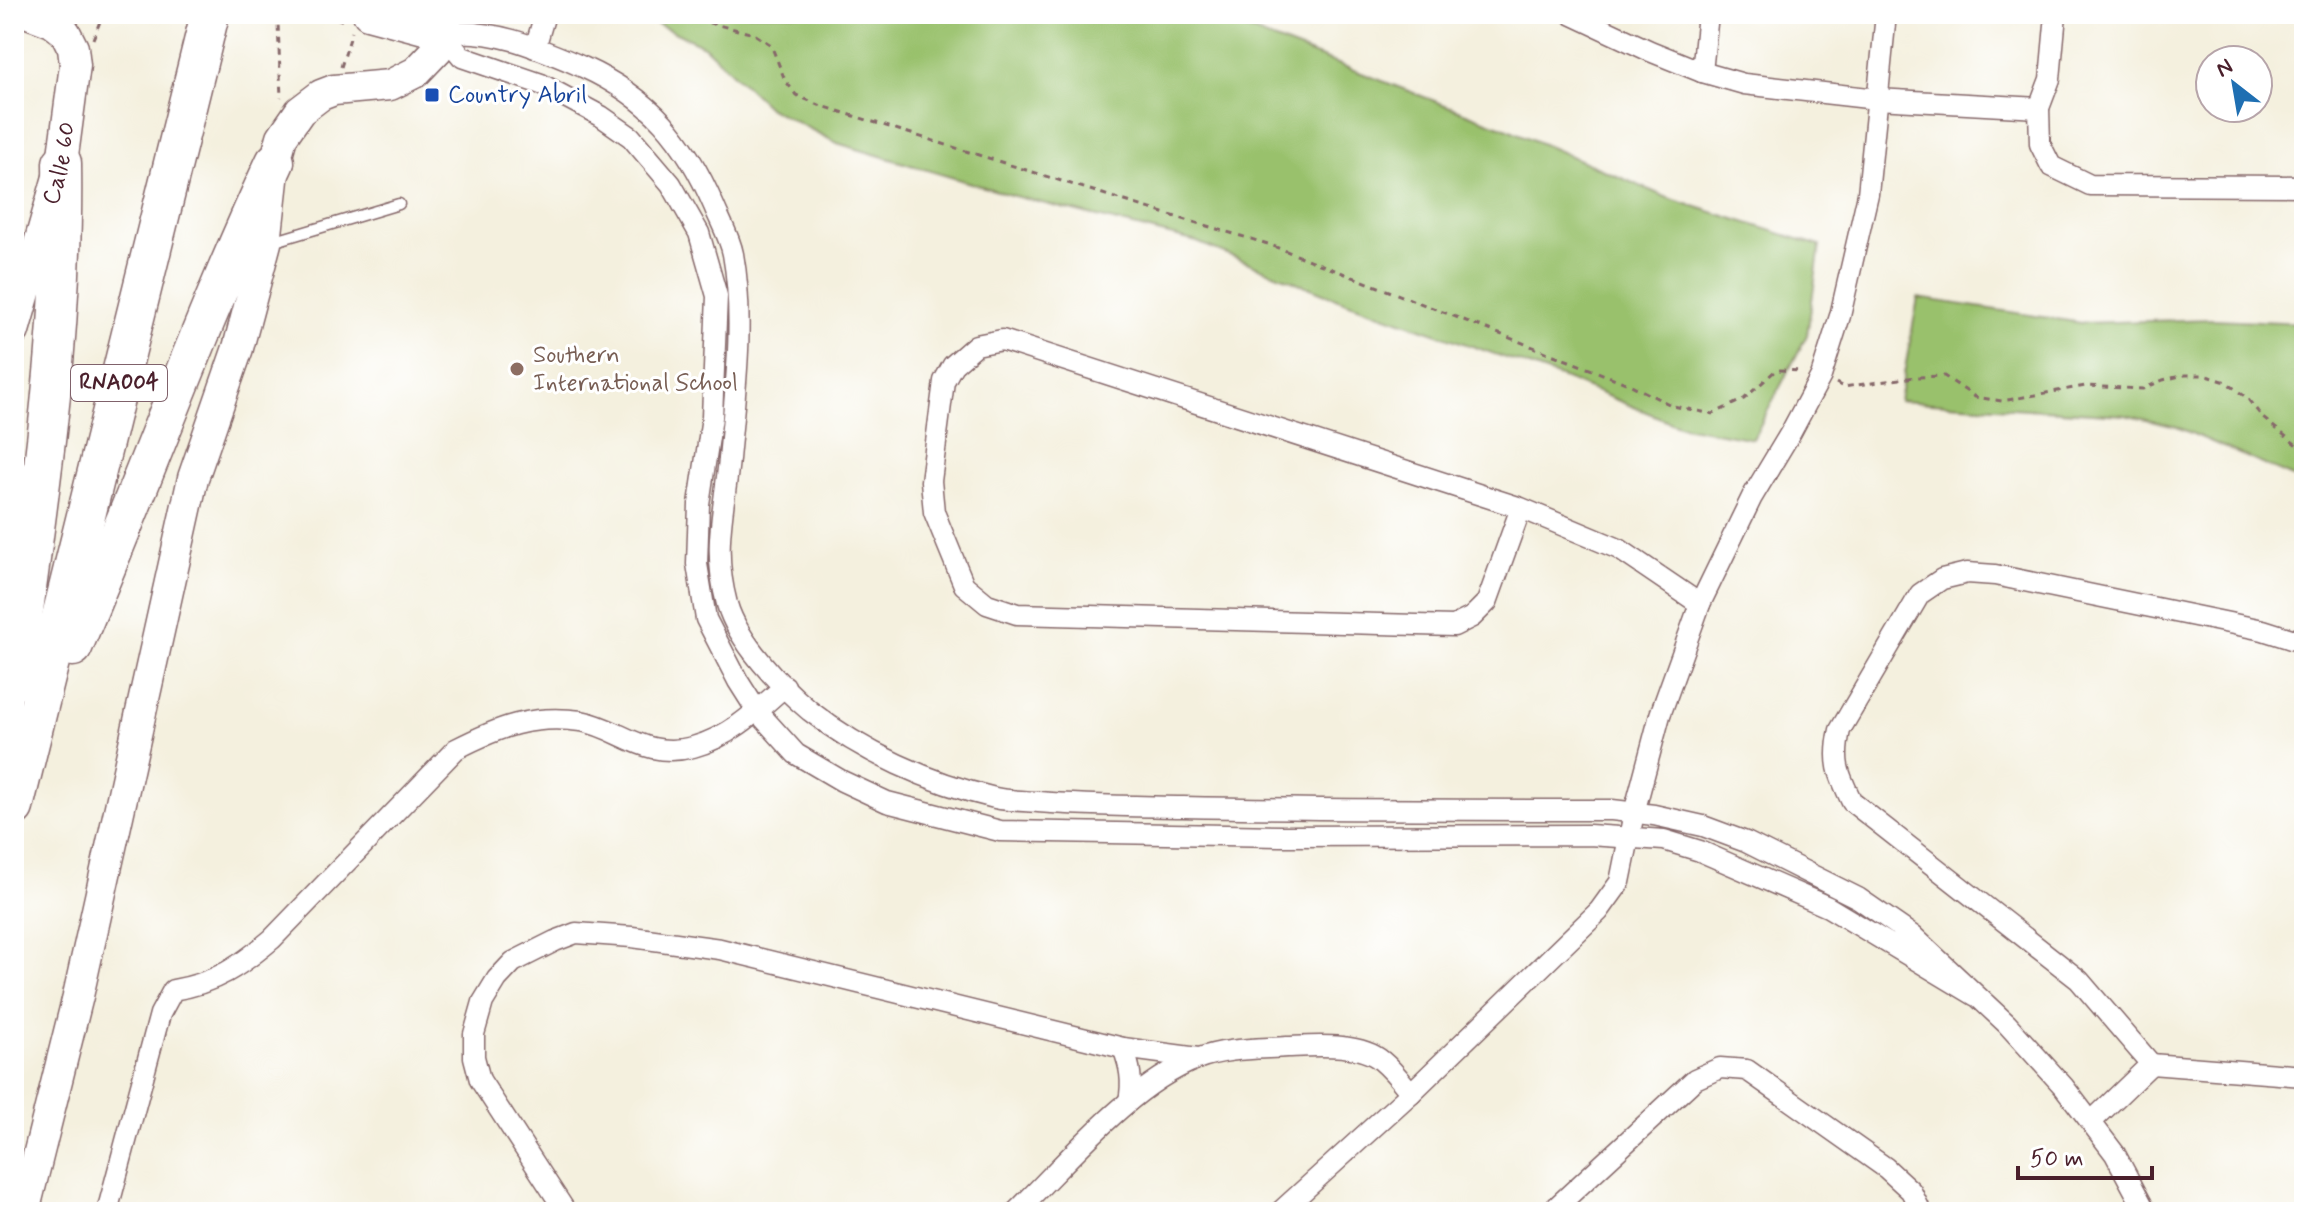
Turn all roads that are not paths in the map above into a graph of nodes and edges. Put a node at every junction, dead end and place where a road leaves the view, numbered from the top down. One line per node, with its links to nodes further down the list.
1 (31, 14): 17 (street, Calle 60)
2 (183, 14): 28 (highway, RNA004)
3 (210, 14): 30 (highway, RNA004)
4 (545, 14): 11 (street)
5 (1571, 14): 12 (street)
6 (1708, 14): 12 (street)
7 (1886, 14): 14 (street)
8 (2056, 14): 15 (street)
9 (361, 19): 10 (street)
10 (446, 24): 11 (street); 13 (street); 16 (street)
11 (544, 51): 13 (street); 27 (street)
12 (1702, 72): 14 (street)
13 (541, 84): 29 (street)
14 (1877, 99): 15 (street); 24 (street)
15 (2039, 108): 18 (street)
16 (278, 150): 20 (highway)
17 (62, 163): 21 (highway)
18 (2304, 186)
19 (399, 204): 20 (lane)
20 (252, 242): 30 (highway); 42 (street)
21 (45, 274): 22 (street); 26 (highway)
22 (14, 331)
23 (1521, 508): 23 (street); 24 (street)
24 (1700, 604): 32 (street)
25 (2304, 643): 37 (street)
26 (14, 681)
27 (785, 686): 29 (street); 32 (street)
28 (14, 699)
29 (757, 711): 33 (street); 43 (street)
30 (28, 753): 31 (highway, RNA004)
31 (14, 807)
32 (1634, 813): 33 (street); 34 (street)
33 (1630, 837): 34 (street); 39 (street)
34 (1976, 996): 41 (street)
35 (1123, 1048): 36 (street); 40 (street); 44 (street)
36 (1198, 1058): 39 (street); 40 (street)
37 (2151, 1064): 38 (street); 41 (street)
38 (2304, 1076)
39 (1411, 1093): 46 (street)
40 (1129, 1101): 45 (street)
41 (2092, 1121): 49 (street)
42 (24, 1212)
43 (107, 1212)
44 (566, 1212)
45 (1016, 1212)
46 (1280, 1212)
47 (1551, 1212): 48 (street)
48 (1921, 1212)
49 (2146, 1212)

